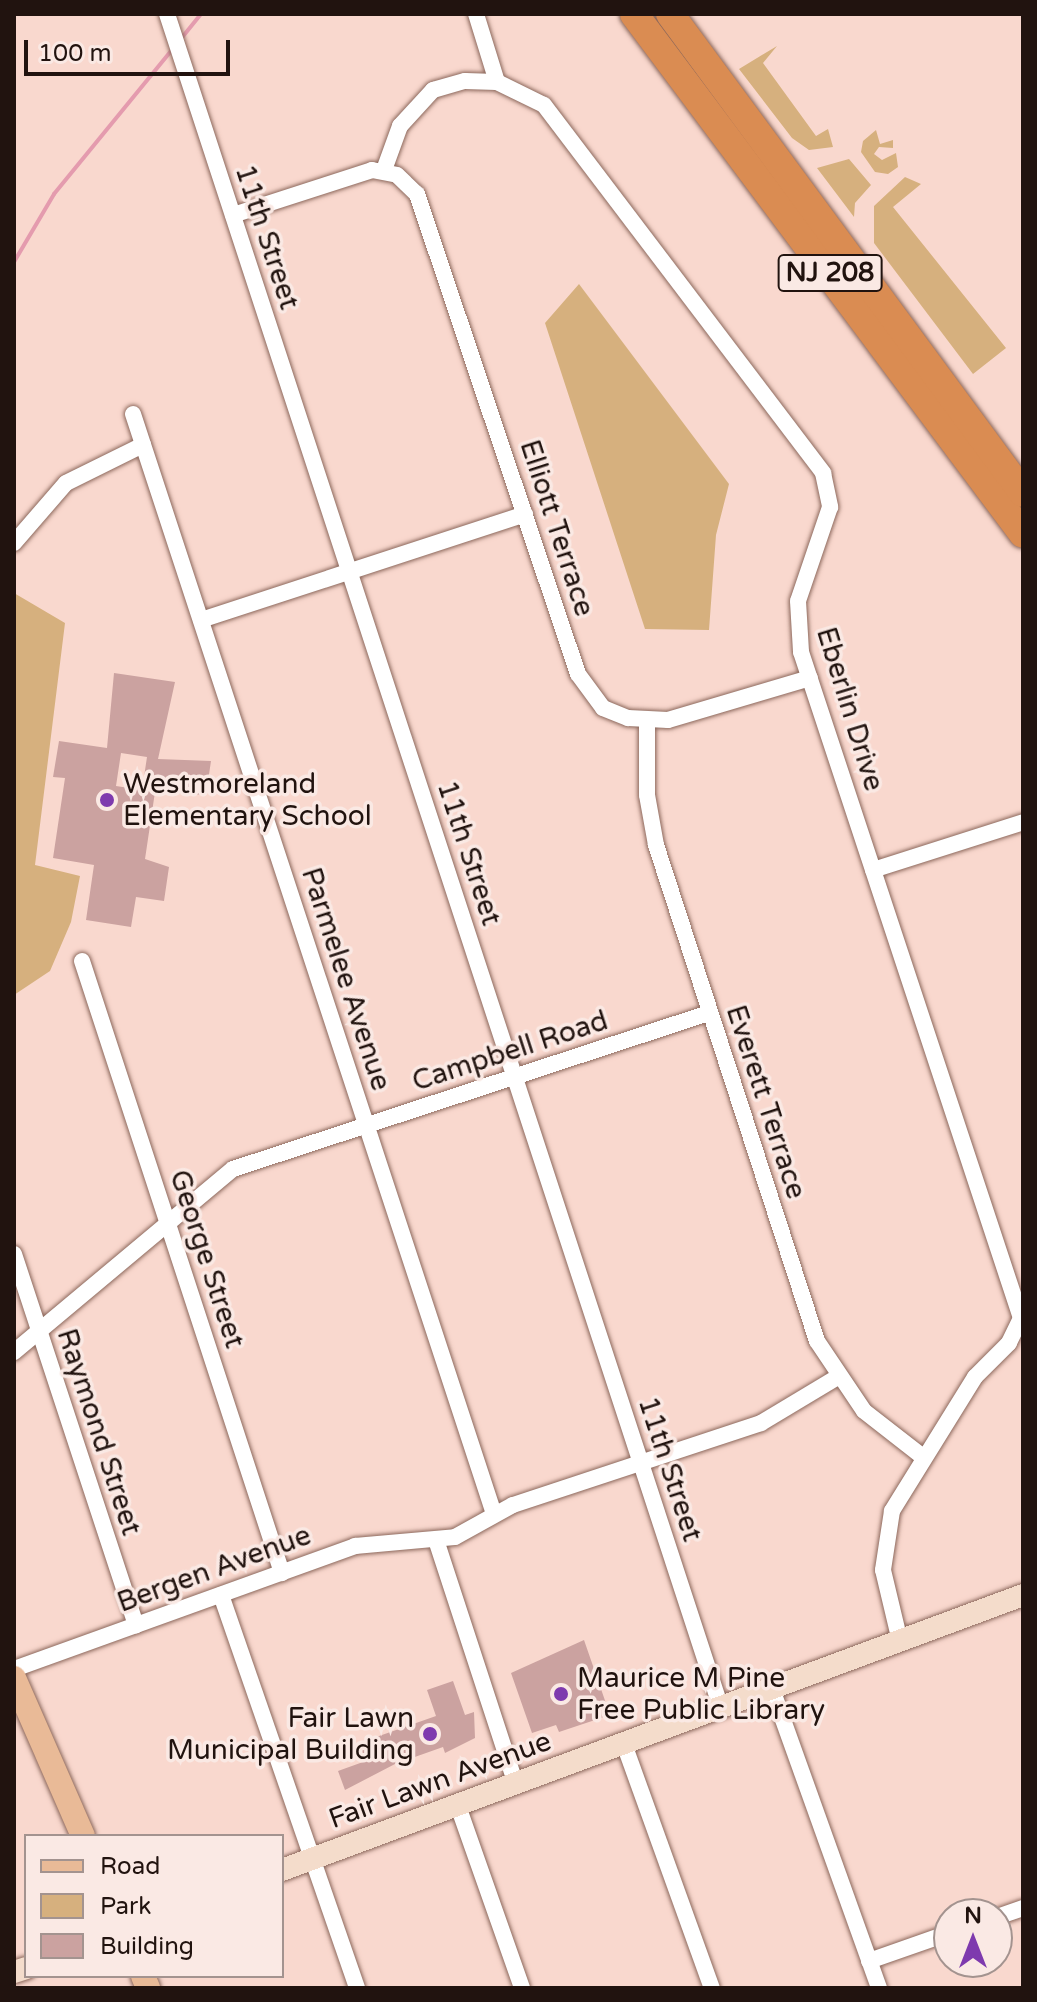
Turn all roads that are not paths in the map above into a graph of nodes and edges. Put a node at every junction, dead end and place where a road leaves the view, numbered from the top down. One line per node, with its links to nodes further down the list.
1 (167, 14): 7 (street, 11th Street)
2 (476, 14): 5 (street)
3 (634, 14): 12 (highway, NJ 208)
4 (670, 14): 10 (highway, NJ 208)
5 (497, 82): 6 (street); 16 (street, Eberlin Drive)
6 (384, 170): 7 (street); 11 (street, Elliott Terrace)
7 (233, 215): 14 (street, 11th Street)
8 (133, 414): 9 (street, Parmelee Avenue)
9 (143, 445): 13 (street); 15 (street, Parmelee Avenue)
10 (1023, 493)
11 (525, 514): 14 (street); 17 (street, Elliott Terrace)
12 (1023, 534)
13 (14, 543)
14 (349, 571): 15 (street); 22 (street, 11th Street)
15 (201, 620): 23 (street, Parmelee Avenue)
16 (810, 678): 17 (street, Elliott Terrace); 19 (street, Eberlin Drive)
17 (647, 721): 21 (street, Everett Terrace)
18 (1023, 822): 19 (street)
19 (873, 870): 29 (street, Eberlin Drive)
20 (82, 961): 24 (street, George Street)
21 (709, 1013): 22 (street, Campbell Road); 28 (street, Everett Terrace)
22 (515, 1076): 23 (street, Campbell Road); 30 (street, 11th Street)
23 (366, 1125): 24 (street, Campbell Road); 31 (street, Parmelee Avenue)
24 (167, 1222): 26 (street, Campbell Road); 33 (street, George Street)
25 (14, 1254): 26 (street, Raymond Street)
26 (39, 1331): 27 (street, Campbell Road); 36 (street, Raymond Street)
27 (14, 1352)
28 (836, 1378): 29 (street, Everett Terrace); 30 (street)
29 (923, 1457): 37 (street)
30 (641, 1463): 31 (street); 41 (street, 11th Street)
31 (494, 1514): 32 (street)
32 (437, 1543): 33 (street, Bergen Avenue); 43 (street)
33 (282, 1573): 34 (street, Bergen Avenue)
34 (221, 1595): 36 (street, Bergen Avenue); 46 (street)
35 (1023, 1595): 37 (main road, Fair Lawn Avenue)
36 (136, 1626): 38 (street, Bergen Avenue)
37 (899, 1637): 40 (main road, Fair Lawn Avenue)
38 (14, 1669)
39 (14, 1678): 45 (main road)
40 (772, 1689): 41 (main road, Fair Lawn Avenue); 49 (street)
41 (721, 1708): 42 (main road, Fair Lawn Avenue)
42 (624, 1744): 43 (main road, Fair Lawn Avenue); 52 (street)
43 (516, 1785): 44 (main road, Fair Lawn Avenue)
44 (458, 1806): 46 (main road, Fair Lawn Avenue); 51 (street)
45 (82, 1834)
46 (312, 1859): 47 (main road, Fair Lawn Avenue); 50 (street)
47 (284, 1869)
48 (933, 1939): 49 (street)
49 (869, 1961): 53 (street)
50 (357, 1988)
51 (522, 1988)
52 (712, 1988)
53 (879, 1988)

